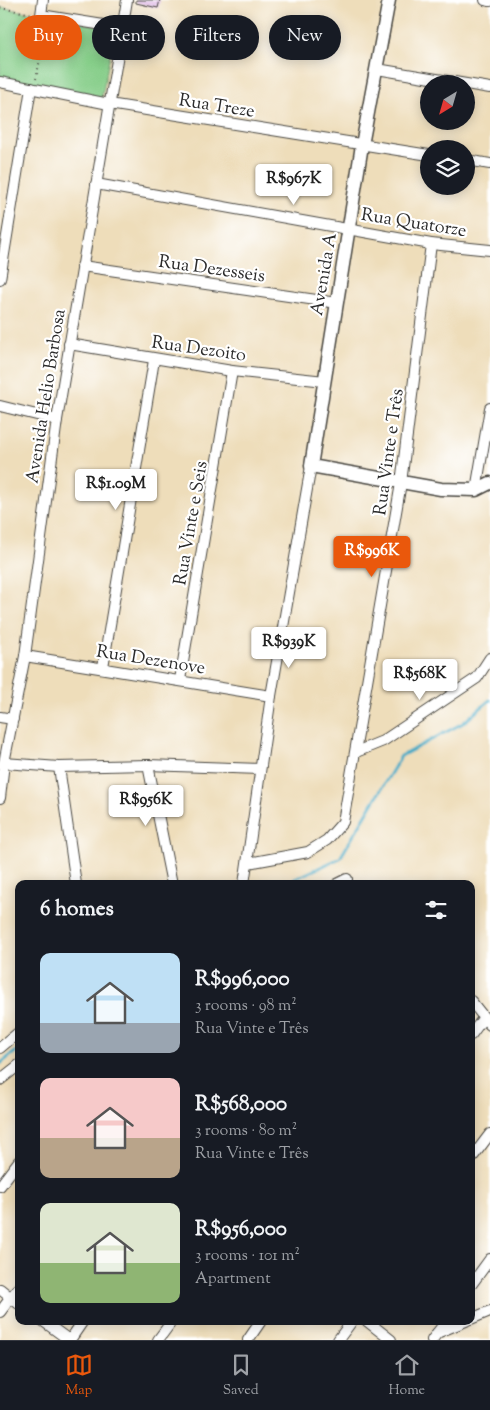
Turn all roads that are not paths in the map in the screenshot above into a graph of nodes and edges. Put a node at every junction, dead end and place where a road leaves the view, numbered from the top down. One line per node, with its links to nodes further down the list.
1 (43, 0): 7 (street)
2 (127, 0): 6 (street, Avenida Helio Barbosa)
3 (389, 0): 9 (main road, Avenida A)
4 (484, 0): 5 (street)
5 (490, 1)
6 (124, 15)
7 (92, 23)
8 (117, 60): 13 (street, Avenida Helio Barbosa)
9 (376, 69): 12 (street); 14 (main road, Avenida A)
10 (0, 82): 11 (street, Rua Treze)
11 (32, 88): 13 (street, Rua Treze); 23 (street)
12 (490, 88)
13 (109, 104): 14 (street, Rua Treze); 18 (street, Avenida Helio Barbosa)
14 (362, 146): 15 (street, Rua Treze); 19 (main road, Avenida A)
15 (420, 154)
16 (475, 162): 17 (street)
17 (490, 164)
18 (96, 184): 19 (street, Rua Quatorze); 22 (street, Avenida Helio Barbosa)
19 (349, 228): 20 (street, Rua Quatorze); 24 (main road, Avenida A)
20 (431, 244): 21 (street, Rua Quatorze); 33 (street, Rua Vinte e Três)
21 (490, 250)
22 (82, 266): 24 (street, Rua Dezesseis); 25 (street, Avenida Helio Barbosa)
23 (0, 279)
24 (337, 303): 28 (main road, Avenida A)
25 (69, 344): 26 (street, Rua Dezoito); 31 (street, Avenida Helio Barbosa)
26 (154, 360): 27 (street, Rua Dezoito); 38 (street)
27 (232, 372): 28 (street, Rua Dezoito); 39 (street, Rua Vinte e Seis)
28 (325, 381): 32 (main road, Avenida A)
29 (0, 406): 31 (street)
30 (490, 408): 35 (street)
31 (56, 420): 36 (street, Avenida Helio Barbosa)
32 (311, 466): 33 (main road); 40 (street)
33 (401, 483): 35 (main road); 43 (street, Rua Vinte e Três)
34 (490, 483): 35 (main road)
35 (476, 490)
36 (25, 656): 38 (street, Rua Dezenove); 42 (street, Avenida Helio Barbosa)
37 (490, 658): 43 (street)
38 (103, 667): 39 (street, Rua Dezenove)
39 (180, 680): 40 (street, Rua Dezenove)
40 (272, 696): 47 (street)
41 (0, 716): 42 (street)
42 (13, 719): 44 (street, Avenida Helio Barbosa)
43 (356, 752): 49 (street, Rua Vinte e Três)
44 (4, 763): 46 (street); 48 (street, Avenida Helio Barbosa)
45 (148, 765): 46 (street); 47 (street); 51 (street)
46 (59, 767): 50 (street)
47 (260, 769): 49 (street)
48 (0, 798)
49 (247, 866): 52 (street)
50 (75, 880)
51 (171, 880)
52 (245, 880)
53 (475, 1006): 54 (street)
54 (487, 1021): 55 (street)
55 (475, 1032)
56 (15, 1035): 57 (street)
57 (0, 1048)
58 (15, 1068): 59 (street)
59 (0, 1080)
60 (490, 1134): 61 (street)
61 (475, 1154)
62 (15, 1167): 63 (street)
63 (0, 1186)
64 (490, 1259): 65 (street)
65 (475, 1280)
66 (0, 1289): 67 (street)
67 (15, 1301): 69 (street)
68 (490, 1311): 70 (street)
69 (0, 1312)
70 (475, 1317)
71 (48, 1325): 80 (street)
72 (80, 1325): 80 (street)
73 (169, 1325): 81 (street)
74 (258, 1325): 82 (street)
75 (349, 1325): 83 (street)
76 (372, 1325): 84 (street)
77 (443, 1325): 79 (street)
78 (457, 1325): 79 (street)
79 (434, 1336)
80 (69, 1340)
81 (158, 1340)
82 (248, 1340)
83 (338, 1340)
84 (391, 1340)

